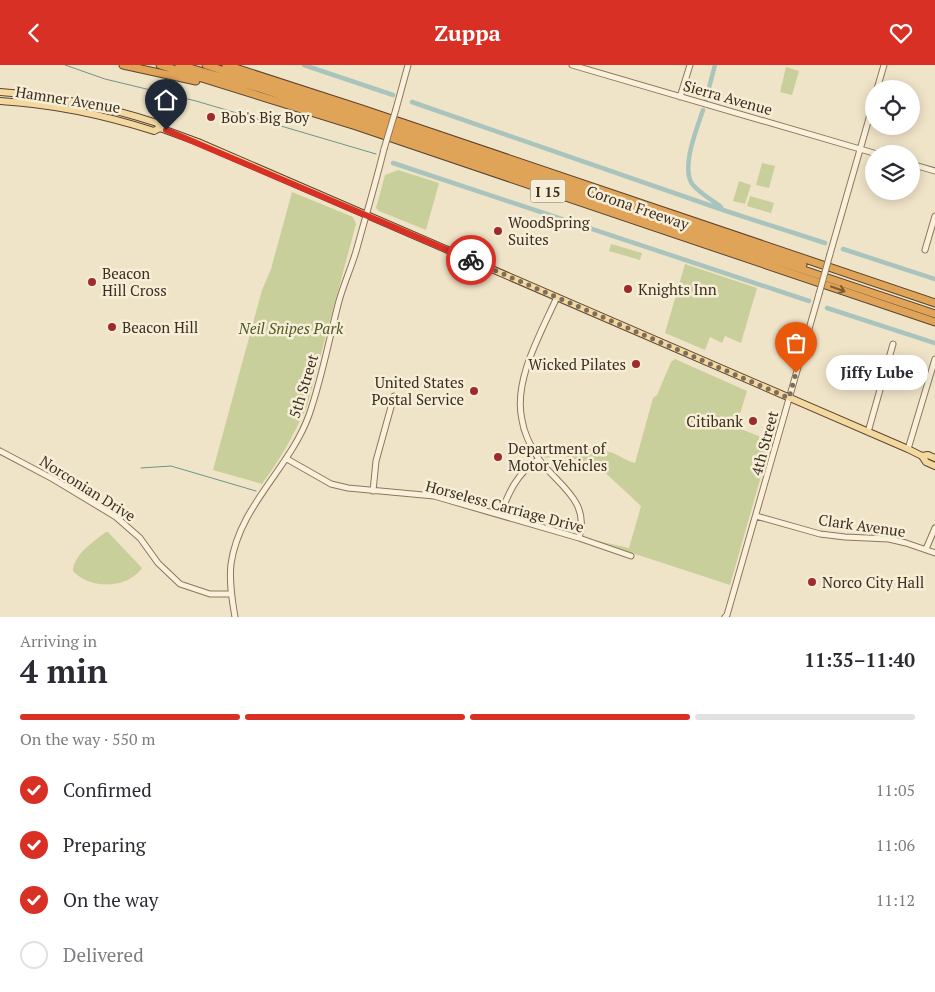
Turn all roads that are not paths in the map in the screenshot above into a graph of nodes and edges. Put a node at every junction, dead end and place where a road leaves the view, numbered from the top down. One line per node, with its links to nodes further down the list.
1 (123, 65): 13 (highway)
2 (160, 65): 13 (highway, Corona Freeway / I 15)
3 (179, 65): 23 (highway)
4 (206, 65): 23 (highway)
5 (226, 65): 24 (highway, Corona Freeway / I 15)
6 (408, 65): 25 (street, 5th Street, bridge)
7 (572, 65): 14 (street, Sierra Avenue)
8 (690, 65): 14 (street)
9 (884, 65): 10 (street)
10 (880, 80)
11 (0, 92): 12 (main road, Hamner Avenue)
12 (43, 96): 16 (main road); 17 (main road, Hamner Avenue)
13 (260, 96): 27 (highway, Corona Freeway / I 15)
14 (680, 97): 19 (street, Sierra Avenue)
15 (0, 101): 16 (main road, Hamner Avenue)
16 (23, 103): 17 (main road, Hamner Avenue)
17 (160, 128): 25 (main road, Hamner Avenue)
18 (865, 132): 19 (street, 4th Street)
19 (860, 149): 20 (street, Sierra Avenue); 37 (street, 4th Street, bridge)
20 (865, 150)
21 (920, 167): 22 (street)
22 (935, 171)
23 (611, 203): 24 (highway); 27 (highway, I 15); 31 (highway); 32 (highway)
24 (650, 207): 30 (highway, Corona Freeway / I 15)
25 (365, 215): 29 (main road, Hamner Avenue); 43 (street, 5th Street)
26 (935, 216): 28 (street)
27 (645, 223): 33 (highway, Corona Freeway / I 15, one-way to 33)
28 (925, 250)
29 (557, 297): 37 (main road, Hamner Avenue); 44 (street)
30 (935, 303)
31 (935, 309)
32 (935, 314)
33 (935, 322)
34 (893, 344): 38 (street)
35 (935, 359): 39 (street)
36 (394, 396): 46 (street)
37 (789, 398): 38 (main road, Hamner Avenue); 48 (street, 4th Street)
38 (868, 432): 39 (main road, Hamner Avenue)
39 (908, 449): 41 (main road, Hamner Avenue)
40 (0, 451): 54 (street, Norconian Drive)
41 (922, 456): 42 (main road, Hamner Avenue); 45 (main road, Hamner Avenue)
42 (935, 458)
43 (287, 459): 46 (street, Horseless Carriage Drive); 54 (street, 5th Street)
44 (539, 459): 47 (street); 50 (street)
45 (935, 466)
46 (373, 491): 47 (street, Horseless Carriage Drive)
47 (500, 515): 50 (street, Horseless Carriage Drive)
48 (756, 516): 51 (street, Clark Avenue); 55 (street, 4th Street)
49 (935, 528): 51 (street)
50 (579, 538): 53 (street, Horseless Carriage Drive)
51 (926, 549): 52 (street, Clark Avenue)
52 (935, 553)
53 (631, 556)
54 (231, 594): 56 (street, 5th Street)
55 (726, 616)
56 (235, 617)

